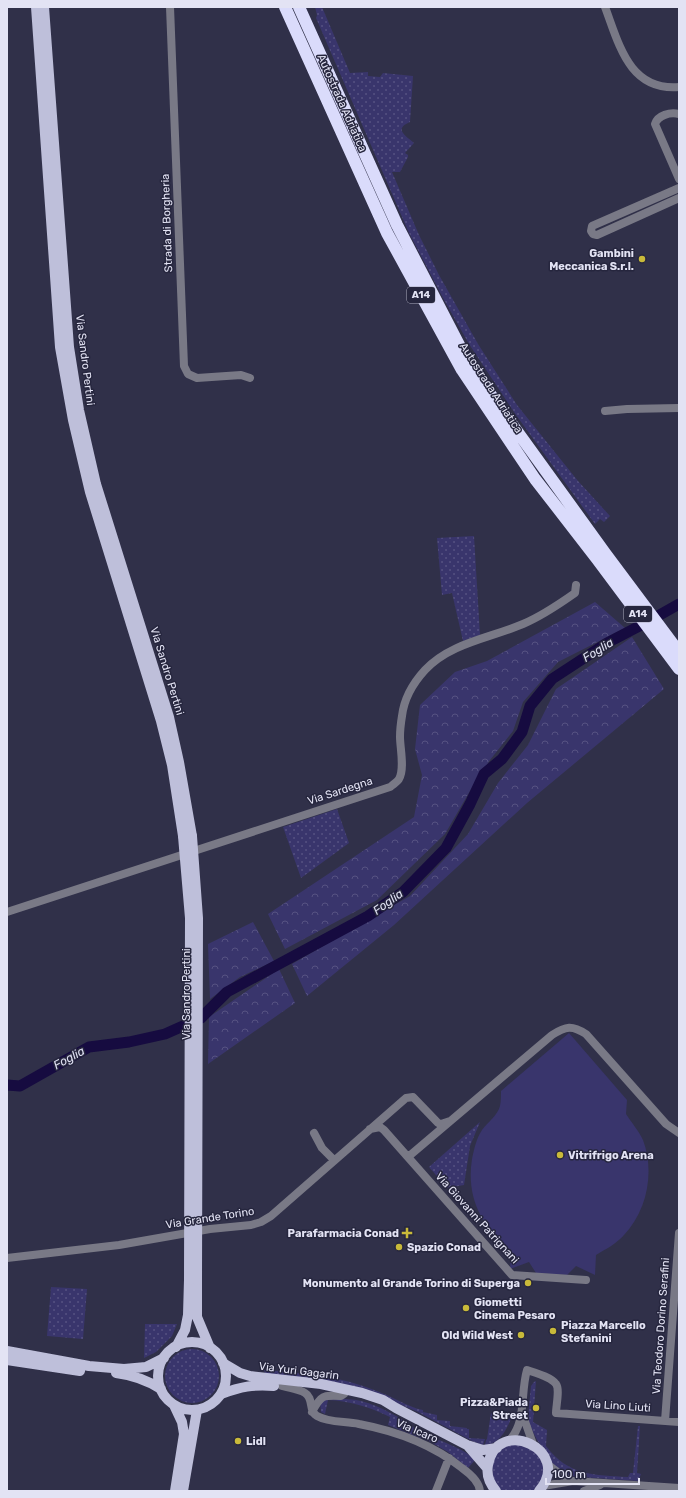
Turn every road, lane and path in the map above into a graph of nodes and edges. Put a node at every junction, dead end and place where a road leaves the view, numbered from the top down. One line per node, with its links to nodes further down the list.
1 (36, 7): 19 (main road, Via Sandro Pertini)
2 (44, 7): 19 (main road, Via Sandro Pertini)
3 (170, 7): 12 (street, Strada di Borgheria)
4 (285, 7): 15 (highway, Autostrada Adriatica / A14)
5 (299, 7): 15 (highway, Autostrada Adriatica / A14)
6 (605, 7): 7 (street)
7 (679, 87)
8 (679, 114): 9 (street)
9 (679, 179)
10 (679, 188): 11 (street)
11 (679, 198)
12 (250, 378)
13 (679, 408): 14 (street)
14 (604, 411)
15 (601, 556): 17 (highway, Autostrada Adriatica / A14); 18 (highway, Autostrada Adriatica / A14)
16 (576, 585): 20 (street, Via Sardegna)
17 (679, 652)
18 (679, 669)
19 (188, 836): 31 (main road, Via Sandro Pertini, bridge)
20 (7, 912)
21 (450, 1121): 22 (street, Via Grande Torino); 24 (street); 25 (street)
22 (370, 1129): 25 (street); 26 (street, Via Grande Torino)
23 (314, 1133): 26 (street)
24 (679, 1133)
25 (408, 1158): 32 (street, Via Giovanni Patrignani)
26 (334, 1160): 28 (street, Via Grande Torino)
27 (679, 1233): 33 (street, Via Teodoro Dorino Serafini)
28 (21, 1256): 29 (street, Via Grande Torino); 30 (street, Via Grande Torino)
29 (7, 1258)
30 (7, 1261)
31 (193, 1280): 35 (main road, Via Sandro Pertini); 36 (main road, Via Sandro Pertini)
32 (586, 1280)
33 (675, 1345): 51 (street, Via Teodoro Dorino Serafini)
34 (7, 1346): 38 (street)
35 (176, 1347): 36 (main road); 39 (main road)
36 (210, 1348): 41 (main road)
37 (7, 1351): 38 (main road)
38 (34, 1356): 39 (main road)
39 (164, 1358): 43 (main road)
40 (7, 1360): 43 (main road)
41 (223, 1362): 44 (main road); 47 (main road, Via Yuri Gagarin)
42 (282, 1386): 44 (main road, Via Yuri Gagarin); 45 (main road, Via Yuri Gagarin); 50 (street, Via Yuri Gagarin)
43 (161, 1388): 46 (main road)
44 (221, 1394): 48 (main road)
45 (344, 1394): 47 (main road, Via Yuri Gagarin); 50 (street, Via Yuri Gagarin)
46 (174, 1405): 48 (main road); 65 (main road)
47 (396, 1408): 55 (main road, Via Yuri Gagarin)
48 (197, 1410): 66 (main road)
49 (522, 1410): 51 (street, Via Lino Liuti); 53 (street); 54 (street)
50 (312, 1412): 57 (street, Via Icaro)
51 (665, 1421): 52 (street, Via Lino Liuti)
52 (679, 1422)
53 (509, 1441): 54 (main road); 56 (main road, Via Yuri Gagarin)
54 (533, 1444): 58 (main road)
55 (467, 1445): 56 (main road, Via Yuri Gagarin); 59 (main road, Via Yuri Gagarin)
56 (497, 1448): 59 (main road)
57 (449, 1458): 67 (street); 68 (street, Via Icaro)
58 (547, 1464): 60 (street); 63 (main road)
59 (487, 1468): 62 (main road, Via Yuri Gagarin)
60 (573, 1481): 61 (street); 63 (street)
61 (605, 1483): 64 (street); 70 (street)
62 (489, 1487): 69 (main road, Via Yuri Gagarin)
63 (541, 1488)
64 (679, 1488)
65 (175, 1491)
66 (184, 1491)
67 (436, 1491)
68 (480, 1491)
69 (496, 1491)
70 (584, 1491)

